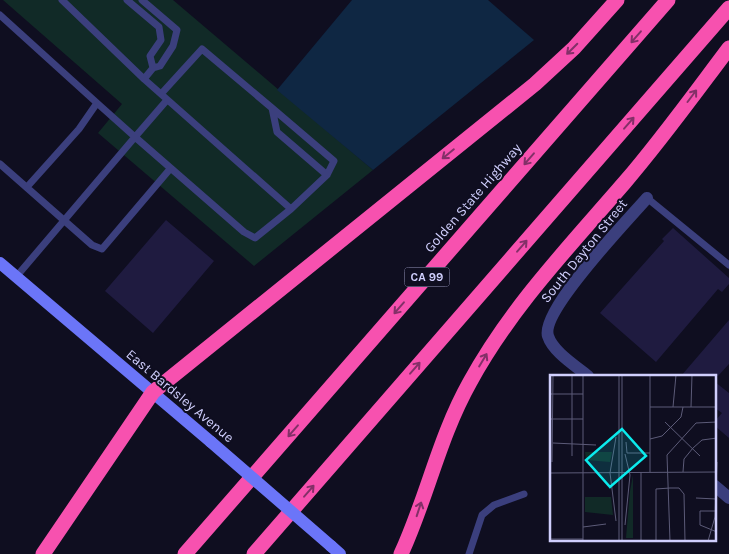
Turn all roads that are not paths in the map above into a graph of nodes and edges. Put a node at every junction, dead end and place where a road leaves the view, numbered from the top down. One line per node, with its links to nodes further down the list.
1 (62, 0): 10 (lane)
2 (127, 0): 9 (lane)
3 (142, 0): 9 (lane)
4 (617, 0): 27 (highway, one-way to 27)
5 (668, 0): 33 (highway, Golden State Highway / CA 99, one-way to 33)
6 (729, 8): 34 (highway, one-way to 6)
7 (1, 19): 13 (lane)
8 (729, 48): 35 (highway, one-way to 8)
9 (153, 68): 10 (lane)
10 (144, 79): 11 (lane)
11 (161, 94): 12 (lane); 14 (lane)
12 (168, 100): 15 (lane); 21 (lane)
13 (97, 102): 15 (lane); 19 (lane)
14 (272, 108): 18 (lane); 18 (lane)
15 (136, 137): 17 (lane); 22 (lane)
16 (0, 164): 19 (lane)
17 (170, 169): 21 (lane); 22 (lane)
18 (327, 174): 21 (lane)
19 (27, 187): 22 (lane)
20 (646, 198): 24 (lane); 26 (street, South Dayton Street)
21 (291, 209)
22 (64, 221): 25 (lane)
23 (0, 263): 25 (main road, East Bardsley Avenue)
24 (729, 265)
25 (16, 276): 27 (main road, East Bardsley Avenue)
26 (587, 375)
27 (153, 392): 31 (main road, East Bardsley Avenue, bridge); 32 (highway)
28 (716, 487): 30 (street)
29 (524, 494): 36 (lane)
30 (729, 498)
31 (336, 550)
32 (43, 554)
33 (185, 554)
34 (254, 554)
35 (401, 554)
36 (469, 554)

